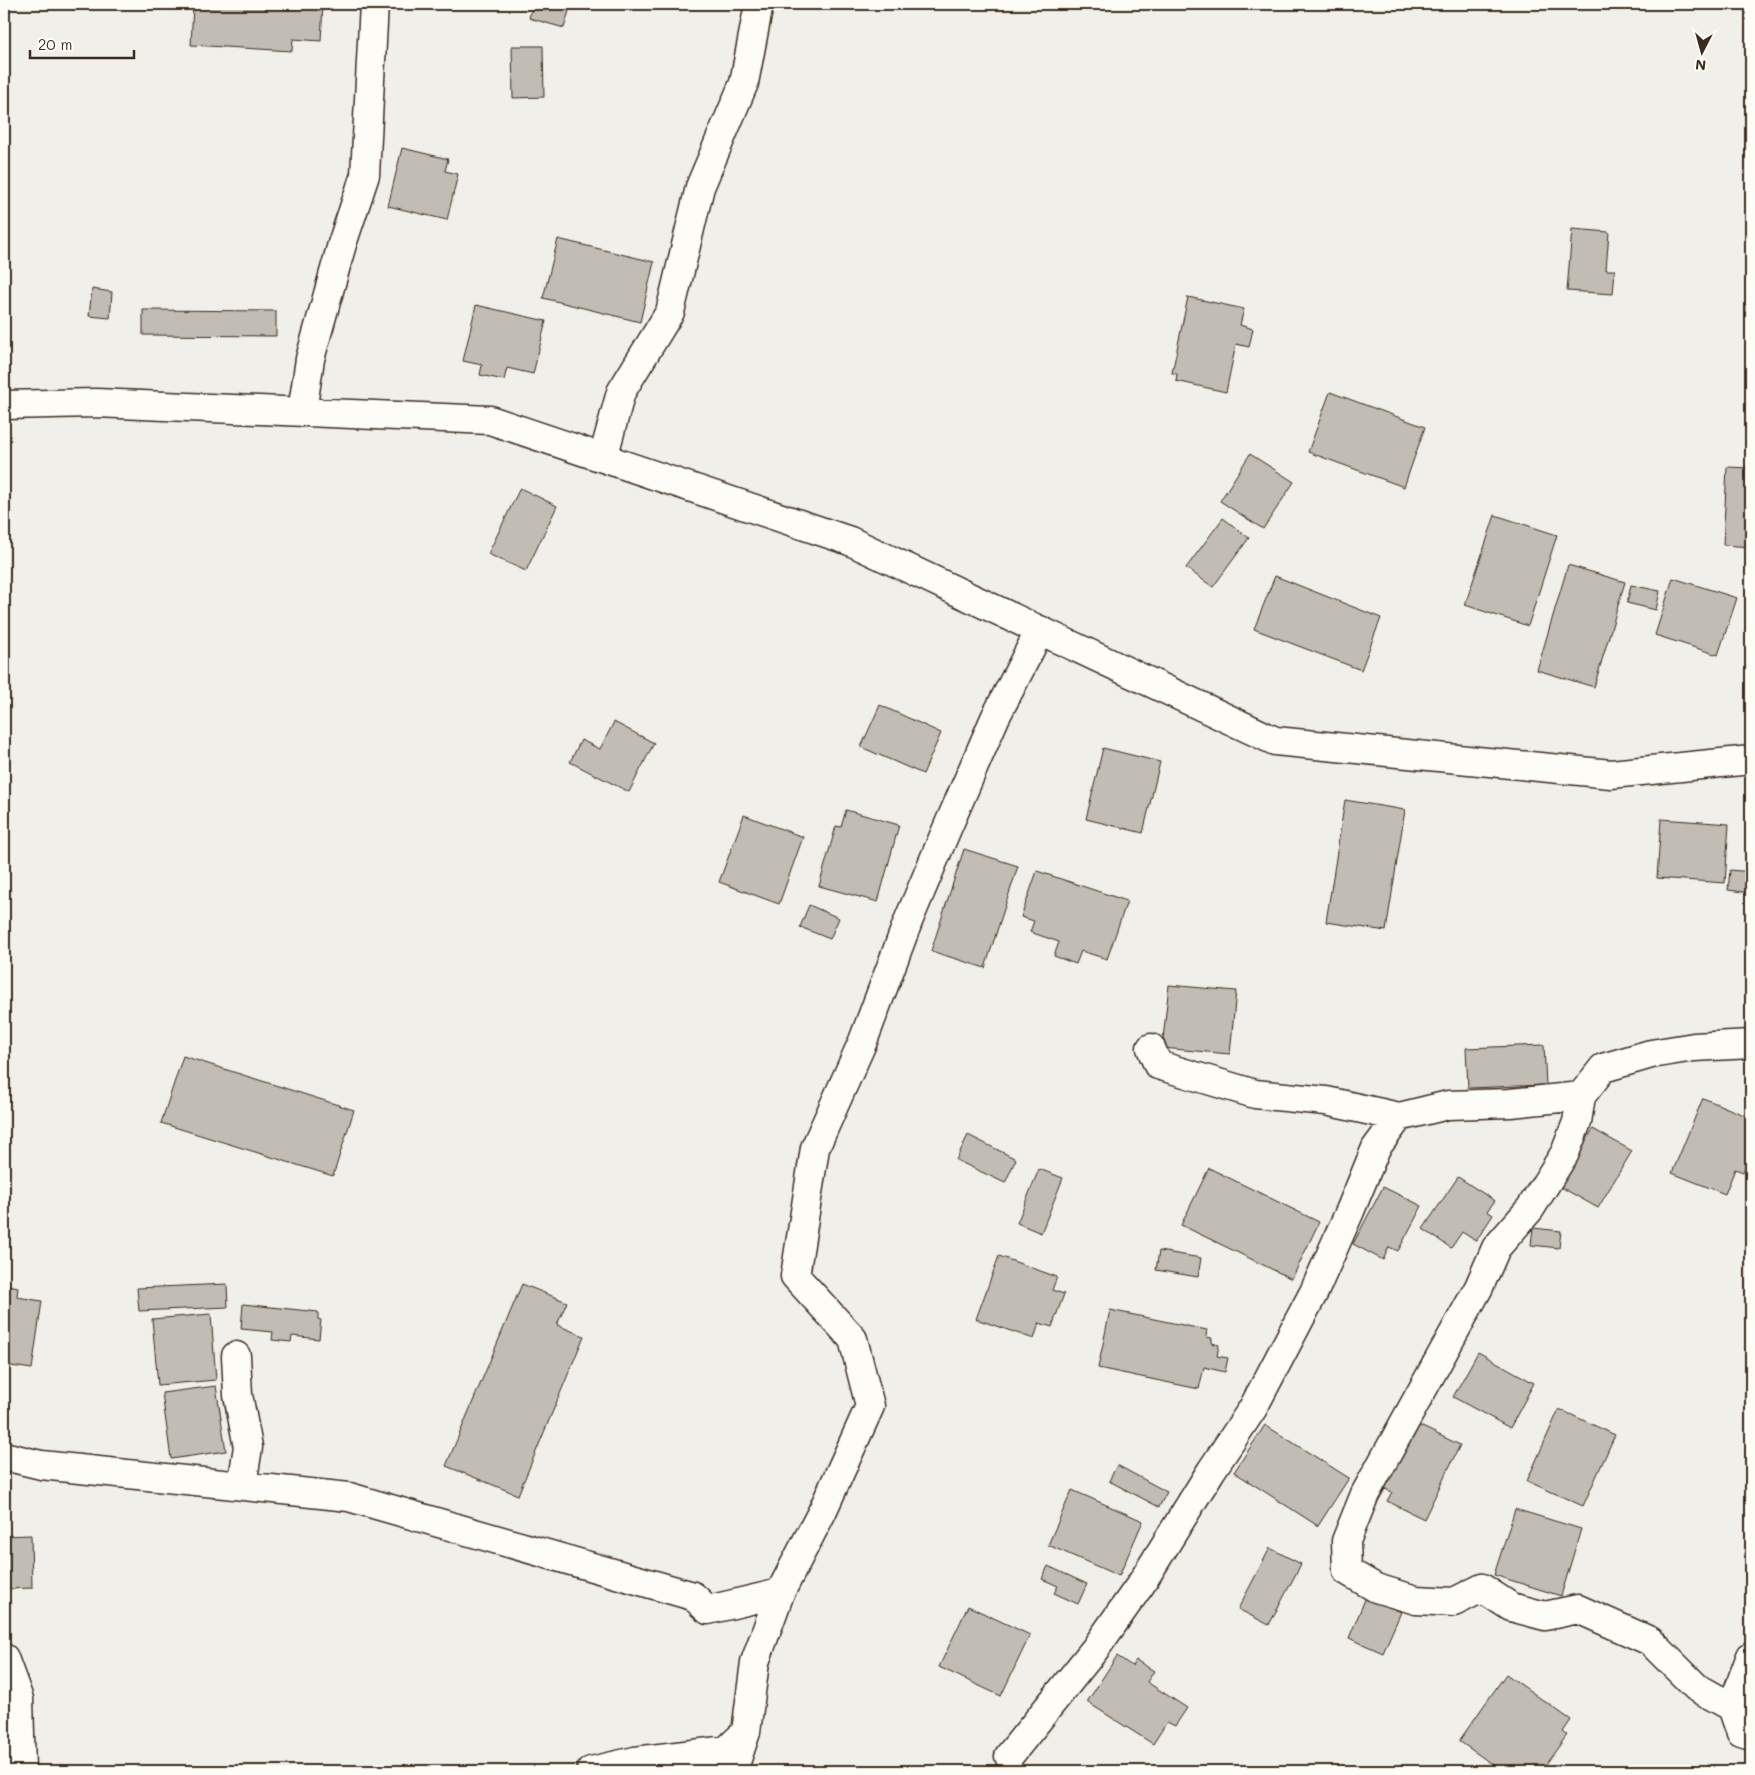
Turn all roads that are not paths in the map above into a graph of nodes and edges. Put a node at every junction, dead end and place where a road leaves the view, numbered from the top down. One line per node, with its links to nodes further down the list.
1 (374, 4): 4 (street)
2 (759, 4): 5 (street)
3 (4, 405): 4 (street)
4 (302, 412): 5 (street)
5 (602, 458): 6 (street)
6 (1040, 630): 7 (street); 15 (street)
7 (1751, 760)
8 (1751, 1044): 10 (street)
9 (1151, 1048): 11 (street)
10 (1581, 1096): 11 (street); 18 (street)
11 (1399, 1118): 21 (street)
12 (236, 1356): 14 (street)
13 (4, 1456): 14 (street)
14 (242, 1484): 15 (street)
15 (780, 1593): 19 (street)
16 (1751, 1656): 18 (street)
17 (4, 1658): 22 (street)
18 (1732, 1707): 20 (street)
19 (746, 1732): 23 (street); 24 (street)
20 (1751, 1736)
21 (1009, 1756)
22 (21, 1771)
23 (591, 1771)
24 (733, 1771)

